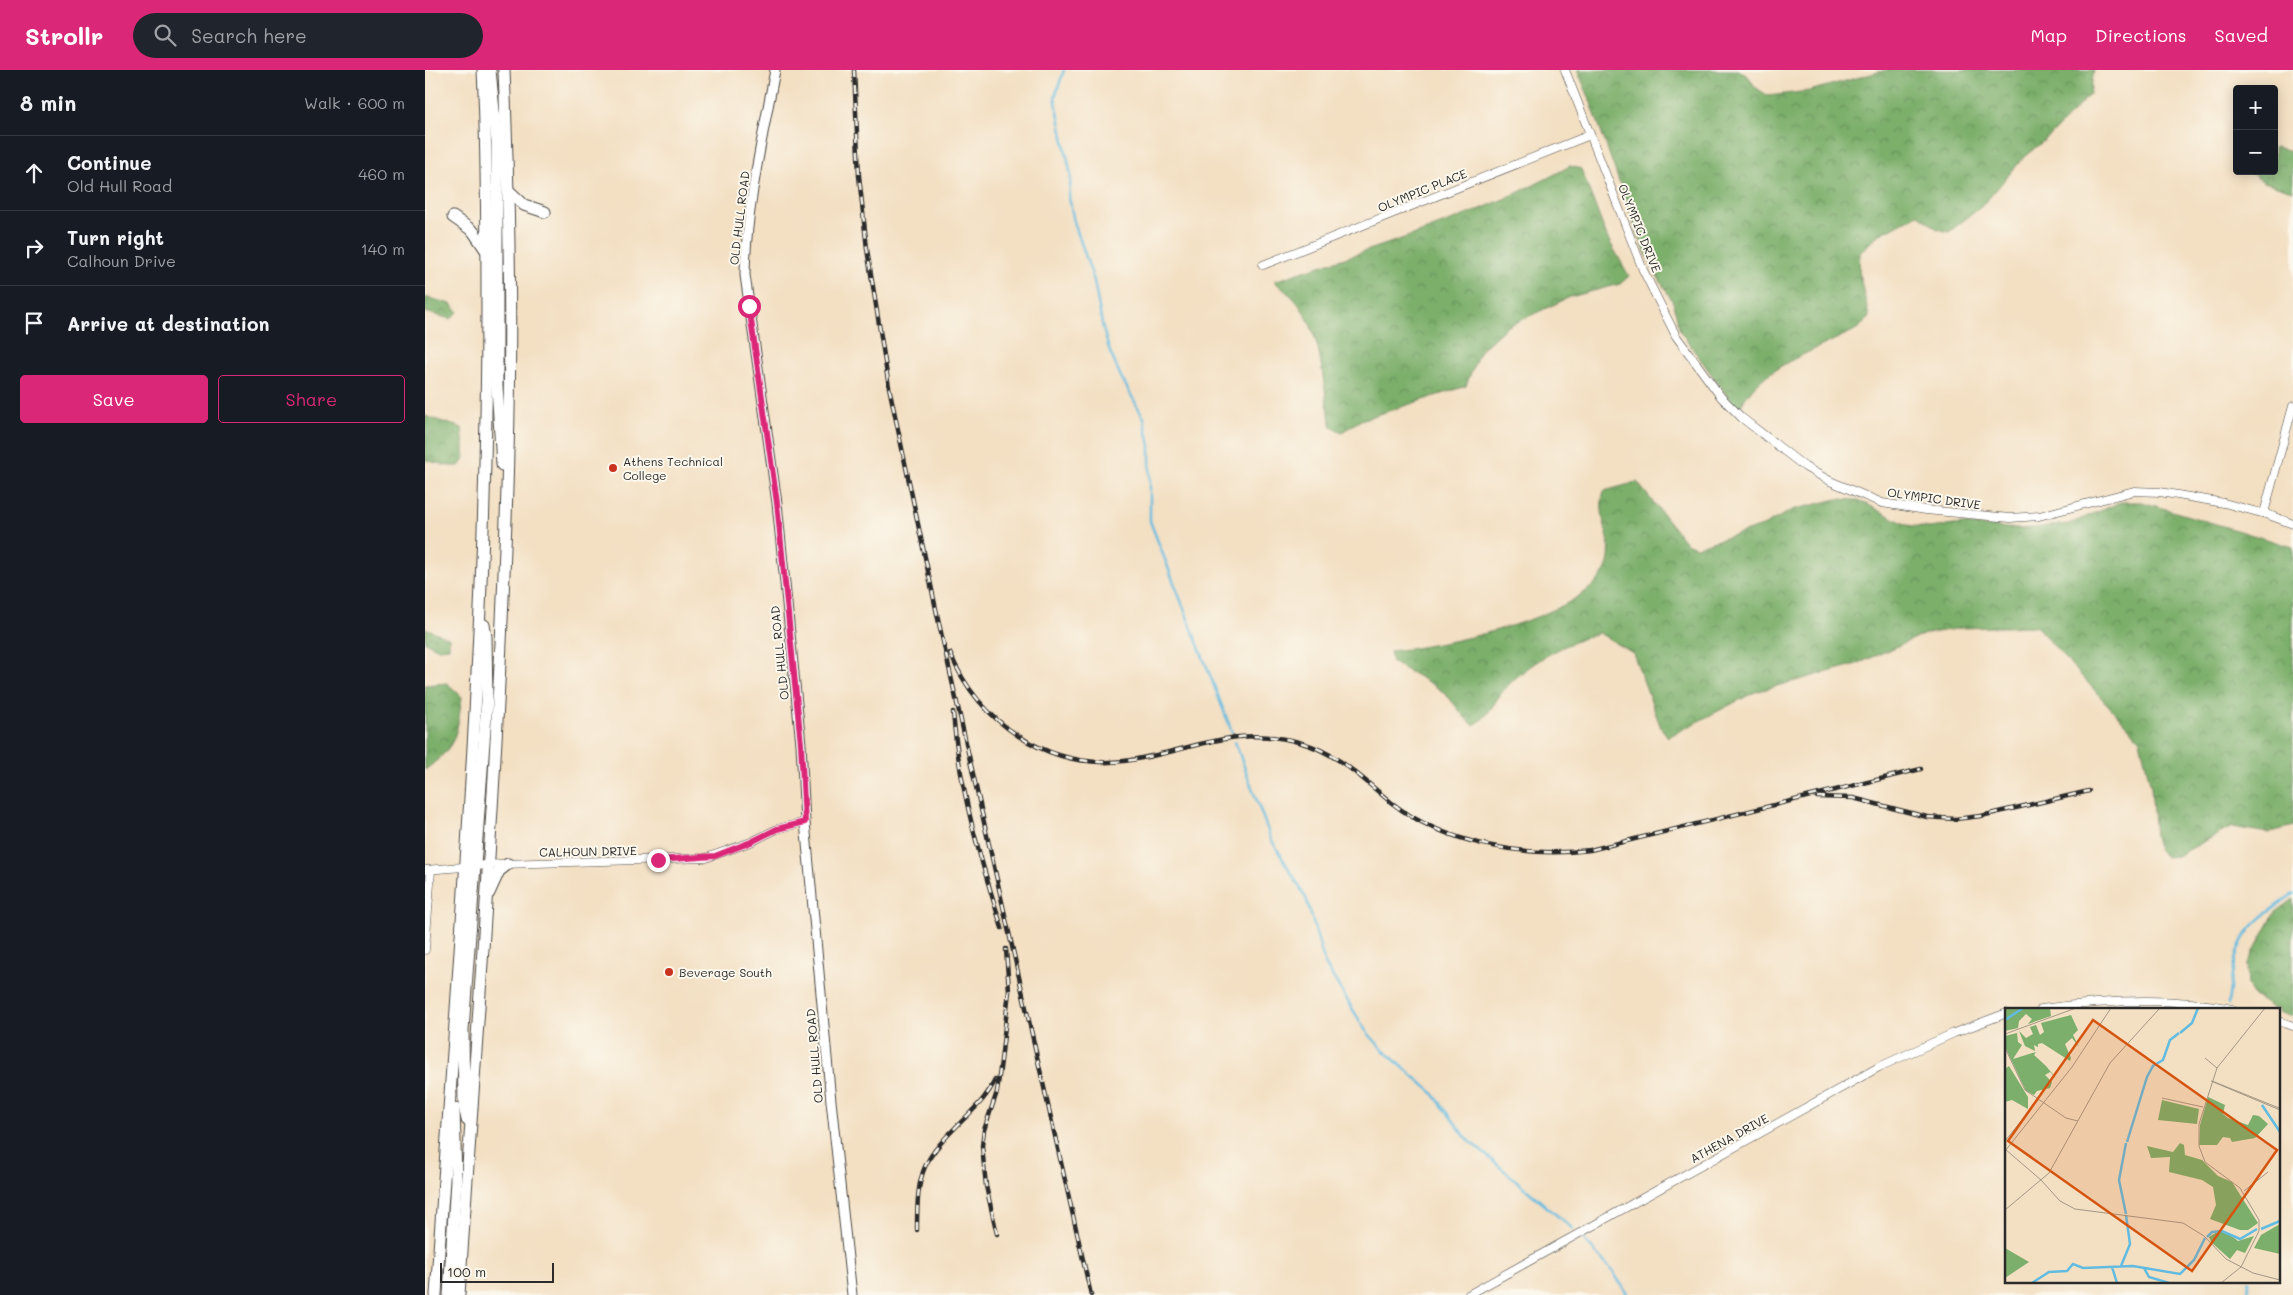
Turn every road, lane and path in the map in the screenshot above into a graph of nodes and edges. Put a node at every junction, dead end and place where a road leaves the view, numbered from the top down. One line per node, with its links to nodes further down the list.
1 (483, 70): 10 (highway)
2 (490, 70): 13 (highway)
3 (504, 70): 7 (highway)
4 (775, 70): 16 (main road, OLD HULL ROAD)
5 (1565, 70): 6 (street, OLYMPIC DRIVE)
6 (1590, 135): 11 (street, OLYMPIC PLACE); 14 (street, OLYMPIC DRIVE)
7 (508, 190): 8 (highway); 13 (highway)
8 (545, 212)
9 (453, 216): 10 (highway)
10 (487, 251): 18 (highway)
11 (1263, 265)
12 (2293, 406): 14 (street)
13 (507, 483): 18 (highway)
14 (2264, 513): 15 (street, OLYMPIC DRIVE)
15 (2293, 524)
16 (805, 822): 17 (street, CALHOUN DRIVE); 32 (main road, OLD HULL ROAD)
17 (508, 864): 18 (street, CALHOUN DRIVE); 20 (highway)
18 (476, 866): 19 (street, CALHOUN DRIVE); 20 (highway); 27 (highway); 28 (highway)
19 (428, 870): 21 (street)
20 (484, 904): 28 (highway)
21 (425, 950)
22 (2054, 1008): 23 (street)
23 (2227, 1008)
24 (2005, 1014): 33 (street, ATHENA DRIVE)
25 (2281, 1022): 26 (street)
26 (2293, 1026)
27 (450, 1087): 29 (highway); 30 (highway)
28 (470, 1134): 31 (highway)
29 (436, 1295)
30 (449, 1295)
31 (459, 1295)
32 (852, 1295)
33 (1468, 1295)

